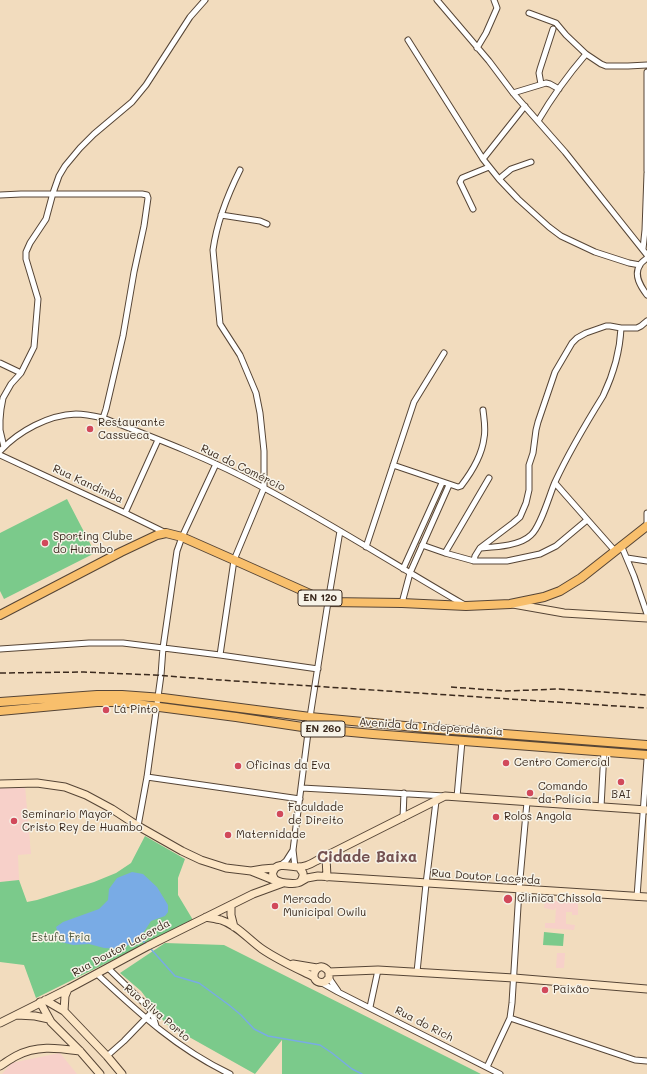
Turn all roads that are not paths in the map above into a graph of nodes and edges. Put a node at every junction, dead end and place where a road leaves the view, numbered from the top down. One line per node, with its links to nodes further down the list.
1 (205, 0): 22 (street)
2 (437, 0): 7 (street)
3 (494, 0): 7 (street)
4 (529, 13): 8 (street)
5 (553, 29): 11 (street)
6 (408, 40): 16 (street)
7 (477, 48): 13 (street)
8 (586, 54): 9 (street); 12 (street)
9 (647, 65)
10 (647, 72): 20 (street)
11 (541, 84): 12 (street); 13 (street)
12 (559, 89): 15 (street)
13 (513, 93): 14 (street)
14 (525, 106): 15 (street); 16 (street)
15 (538, 121): 28 (street)
16 (483, 158): 18 (street)
17 (531, 162): 21 (street)
18 (489, 167): 21 (street); 24 (street)
19 (240, 170): 26 (street)
20 (647, 172): 25 (street)
21 (499, 179): 30 (street)
22 (53, 194): 23 (street); 36 (street); 38 (street)
23 (0, 195)
24 (473, 209)
25 (646, 214): 28 (street)
26 (221, 215): 27 (street); 49 (street)
27 (266, 224)
28 (643, 249): 29 (street)
29 (647, 256): 30 (street)
30 (640, 265): 31 (street)
31 (647, 296)
32 (647, 321): 33 (street)
33 (621, 328): 47 (street); 59 (street)
34 (444, 353): 44 (street)
35 (0, 363): 36 (street)
36 (21, 373): 39 (street)
37 (483, 410): 48 (street)
38 (103, 418): 40 (street, Rua do Comércio); 41 (street, Rua do Comércio)
39 (0, 430): 41 (street)
40 (158, 440): 43 (street, Rua do Comércio); 50 (street)
41 (2, 449)
42 (0, 455): 50 (street, Rua Kandimba)
43 (216, 464): 49 (street, Rua do Comércio); 56 (street)
44 (393, 465): 46 (street); 58 (street)
45 (490, 478): 61 (street)
46 (442, 482): 48 (street); 66 (street)
47 (555, 483): 52 (street); 59 (street)
48 (449, 485): 57 (street)
49 (264, 488): 54 (street, Rua do Comércio); 63 (street)
50 (125, 513): 55 (street, Rua Kandimba)
51 (647, 513): 53 (street)
52 (587, 520): 60 (street); 65 (street)
53 (647, 526): 60 (main road, EN 120)
54 (340, 531): 58 (street, Rua do Comércio); 68 (street)
55 (166, 534): 56 (main road, EN 120); 73 (main road, EN 120)
56 (182, 537): 63 (main road, EN 120); 75 (street)
57 (422, 545): 61 (street); 67 (street)
58 (366, 547): 66 (street, Rua do Comércio)
59 (480, 548): 65 (street)
60 (618, 548): 62 (street); 70 (main road, EN 120)
61 (445, 553): 65 (street)
62 (627, 558): 64 (street); 72 (street)
63 (234, 560): 68 (main road, EN 120); 77 (street)
64 (647, 560)
65 (474, 561)
66 (403, 569): 67 (street, Rua do Comércio)
67 (410, 573): 69 (street); 71 (street, Rua do Comércio)
68 (328, 602): 69 (main road, EN 120); 78 (street)
69 (402, 603): 71 (main road, EN 120)
70 (510, 604): 71 (main road, EN 120); 74 (street)
71 (466, 606)
72 (647, 614)
73 (0, 615)
74 (647, 618)
75 (163, 648): 76 (street); 77 (street); 79 (street)
76 (0, 649)
77 (220, 655): 78 (street)
78 (318, 669): 85 (street)
79 (158, 697): 80 (main road, Avenida da Independência / EN 260); 81 (street); 82 (main road, Avenida da Independência / EN 260)
80 (0, 702)
81 (157, 707): 83 (main road, Avenida da Independência / EN 260); 84 (main road, Avenida da Independência / EN 260); 98 (street)
82 (236, 707): 84 (main road); 85 (main road, Avenida da Independência / EN 260)
83 (0, 711)
84 (236, 717): 88 (main road, Avenida da Independência / EN 260)
85 (310, 717): 86 (main road, Avenida da Independência / EN 260); 88 (street)
86 (374, 723): 87 (main road, Avenida da Independência / EN 260); 89 (main road)
87 (383, 724): 90 (main road); 91 (main road, Avenida da Independência / EN 260)
88 (309, 728): 89 (main road, Avenida da Independência / EN 260); 100 (street)
89 (373, 734): 90 (main road, Avenida da Independência / EN 260)
90 (382, 734): 92 (main road, Avenida da Independência / EN 260)
91 (529, 736): 93 (main road); 94 (main road, Avenida da Independência / EN 260)
92 (462, 741): 93 (main road, Avenida da Independência / EN 260); 103 (street)
93 (529, 745): 95 (main road, Avenida da Independência / EN 260)
94 (647, 745)
95 (604, 751): 96 (main road, Avenida da Independência / EN 260); 107 (street)
96 (647, 755)
97 (647, 758): 108 (street)
98 (147, 777): 104 (street); 110 (street)
99 (0, 784): 110 (street)
100 (302, 788): 101 (street); 104 (street)
101 (404, 793): 102 (street); 109 (street)
102 (445, 796): 103 (street); 105 (street)
103 (457, 797): 106 (street)
104 (300, 799): 111 (street)
105 (436, 801): 109 (street); 119 (street)
106 (527, 802): 107 (street); 120 (street)
107 (601, 807): 108 (street)
108 (645, 810): 122 (street)
109 (403, 818): 112 (street)
110 (138, 826): 114 (street)
111 (293, 850): 113 (street); 115 (street)
112 (326, 857): 113 (street); 116 (street)
113 (297, 867): 115 (street); 118 (street)
114 (251, 871): 115 (street); 115 (street)
115 (274, 871): 117 (street); 121 (street, Rua Doutor Lacerda)
116 (327, 877): 118 (street, Rua Doutor Lacerda); 119 (street, Rua Doutor Lacerda)
117 (280, 882): 118 (street, Rua Doutor Lacerda); 121 (street, Rua Doutor Lacerda)
118 (300, 882)
119 (426, 884): 120 (street, Rua Doutor Lacerda); 131 (street)
120 (519, 890): 122 (street, Rua Doutor Lacerda); 135 (street)
121 (253, 894): 124 (street, Rua Doutor Lacerda)
122 (637, 897): 123 (street, Rua Doutor Lacerda)
123 (647, 897)
124 (231, 905): 125 (street, Rua Doutor Lacerda); 126 (street)
125 (206, 917): 126 (street); 128 (street, Rua Doutor Lacerda)
126 (234, 927): 127 (street)
127 (283, 962): 129 (street); 134 (street)
128 (108, 968): 132 (street, Rua Doutor Lacerda); 143 (street)
129 (317, 968): 133 (street); 134 (street)
130 (378, 970): 131 (street); 133 (street); 141 (street)
131 (417, 972): 135 (street)
132 (97, 974): 137 (street, Rua Doutor Lacerda); 145 (street, Rua Silva Porto)
133 (329, 975): 136 (street); 139 (street)
134 (314, 977): 136 (street)
135 (514, 978): 138 (street); 146 (street)
136 (322, 983): 139 (street, Rua do Rich)
137 (68, 989): 140 (street, Rua Doutor Lacerda); 142 (street)
138 (647, 989)
139 (338, 992): 141 (street, Rua do Rich)
140 (43, 1001): 142 (street); 144 (street, Rua Doutor Lacerda); 147 (street)
141 (370, 1007): 154 (street, Rua do Rich)
142 (64, 1011): 151 (street)
143 (152, 1012): 145 (street); 149 (street)
144 (16, 1015): 147 (street); 148 (street, Rua Doutor Lacerda)
145 (146, 1018): 149 (street, Rua Silva Porto); 151 (street)
146 (510, 1018): 152 (street); 154 (street)
147 (49, 1019): 150 (street)
148 (0, 1023)
149 (156, 1026): 157 (street, Rua Silva Porto)
150 (80, 1051): 153 (street); 155 (street)
151 (107, 1056): 156 (street)
152 (647, 1061)
153 (0, 1066)
154 (486, 1067): 158 (street, Rua do Rich)
155 (100, 1074)
156 (122, 1074)
157 (230, 1074)
158 (500, 1074)

